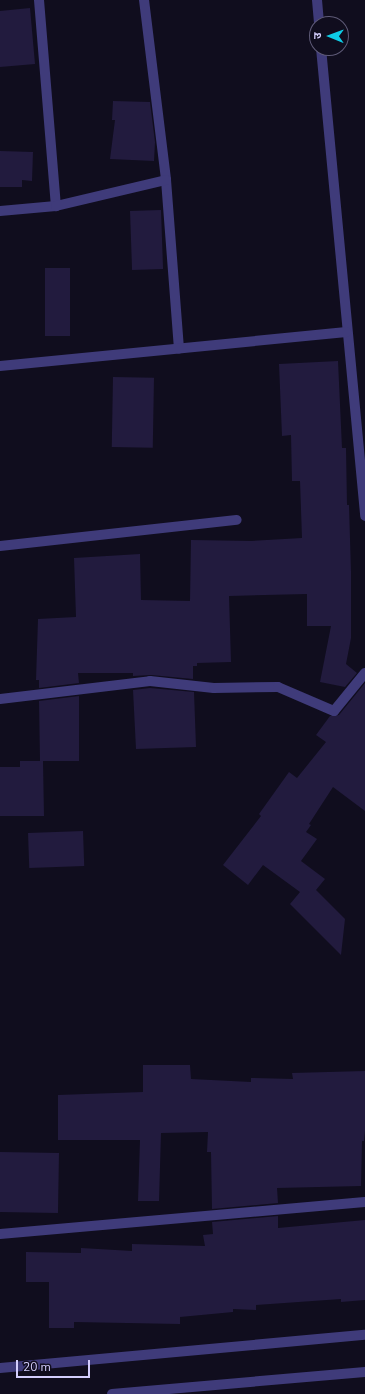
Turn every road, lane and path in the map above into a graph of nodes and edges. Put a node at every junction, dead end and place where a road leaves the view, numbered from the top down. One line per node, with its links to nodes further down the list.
1 (39, 0): 7 (street)
2 (144, 0): 6 (street)
3 (317, 0): 4 (street)
4 (318, 16)
5 (322, 56): 9 (street)
6 (166, 180): 7 (street); 10 (street)
7 (56, 206): 8 (street)
8 (0, 211)
9 (346, 332): 10 (street); 12 (street)
10 (179, 348): 11 (street)
11 (0, 366)
12 (365, 516)
13 (237, 520): 14 (street)
14 (0, 546)
15 (365, 673): 16 (street)
16 (0, 699)
17 (365, 1202): 18 (street)
18 (0, 1234)
19 (365, 1335): 20 (street)
20 (0, 1368)
21 (365, 1372): 22 (street)
22 (112, 1394)

